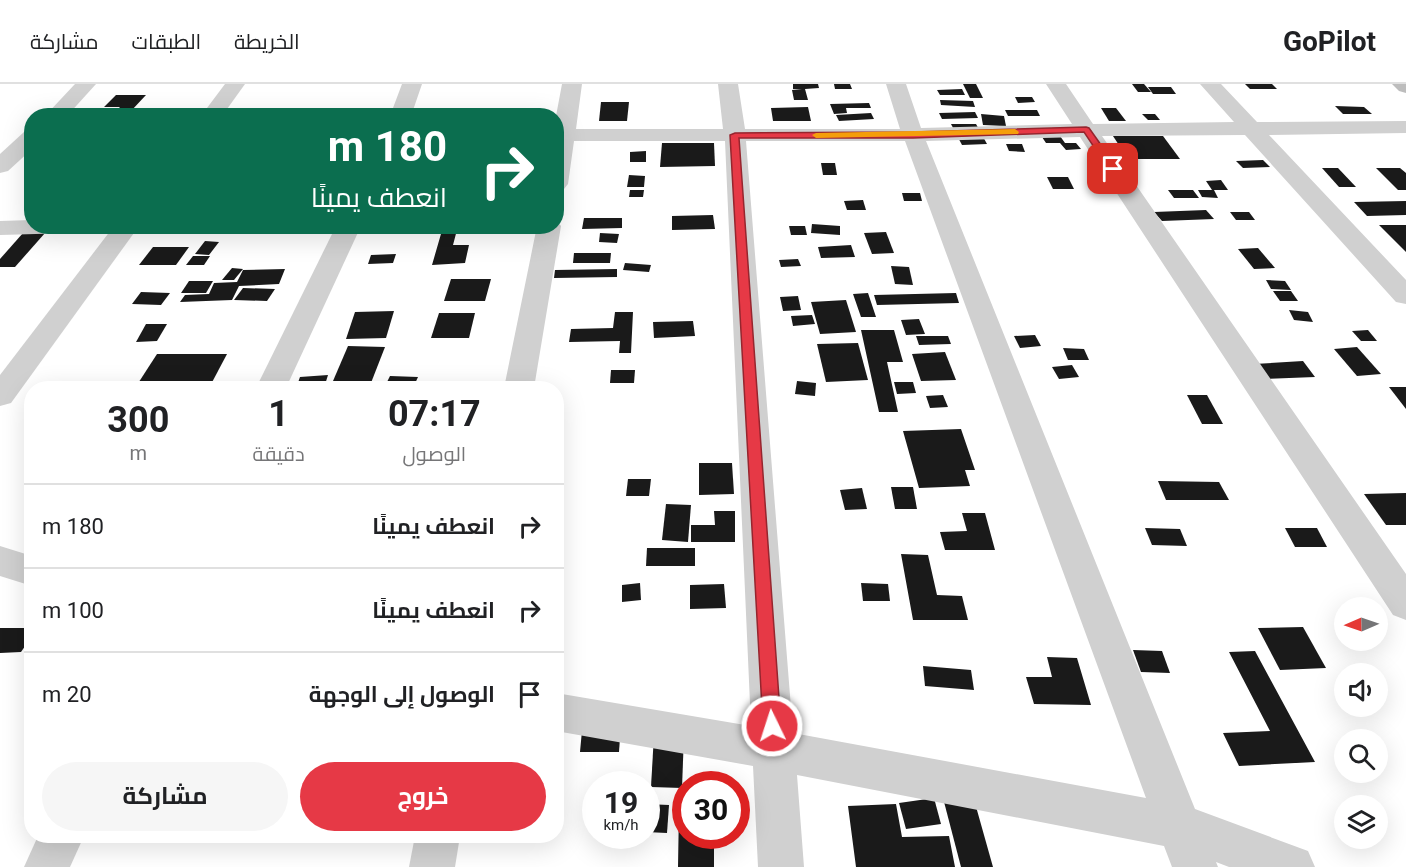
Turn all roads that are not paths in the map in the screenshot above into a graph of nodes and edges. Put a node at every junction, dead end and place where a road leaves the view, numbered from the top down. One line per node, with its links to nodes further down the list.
1 (86, 84): 11 (street)
2 (235, 84): 12 (street)
3 (412, 84): 13 (street)
4 (572, 84): 14 (street)
5 (728, 84): 19 (street)
6 (896, 84): 20 (street)
7 (1056, 84): 17 (street)
8 (1210, 84): 16 (street)
9 (1402, 84): 10 (street)
10 (1406, 87)
11 (63, 108)
12 (217, 108)
13 (403, 108)
14 (564, 121)
15 (1406, 127): 16 (street)
16 (1250, 128): 17 (street); 28 (street)
17 (1086, 130): 20 (street); 34 (street)
18 (564, 135): 19 (street)
19 (735, 135): 20 (street); 36 (street)
20 (913, 135): 37 (street)
21 (17, 145): 22 (street)
22 (0, 166)
23 (24, 227): 24 (street)
24 (0, 228)
25 (121, 234): 31 (street)
26 (345, 234): 29 (street)
27 (548, 234): 30 (street)
28 (1406, 296)
29 (274, 381)
30 (520, 381)
31 (0, 396)
32 (0, 561): 33 (street)
33 (24, 568)
34 (1406, 604)
35 (564, 713): 36 (street)
36 (774, 750): 37 (street); 42 (street)
37 (1179, 826): 43 (street); 44 (street)
38 (58, 843): 40 (street)
39 (437, 843): 41 (street)
40 (46, 867)
41 (432, 867)
42 (781, 867)
43 (1195, 867)
44 (1292, 867)

